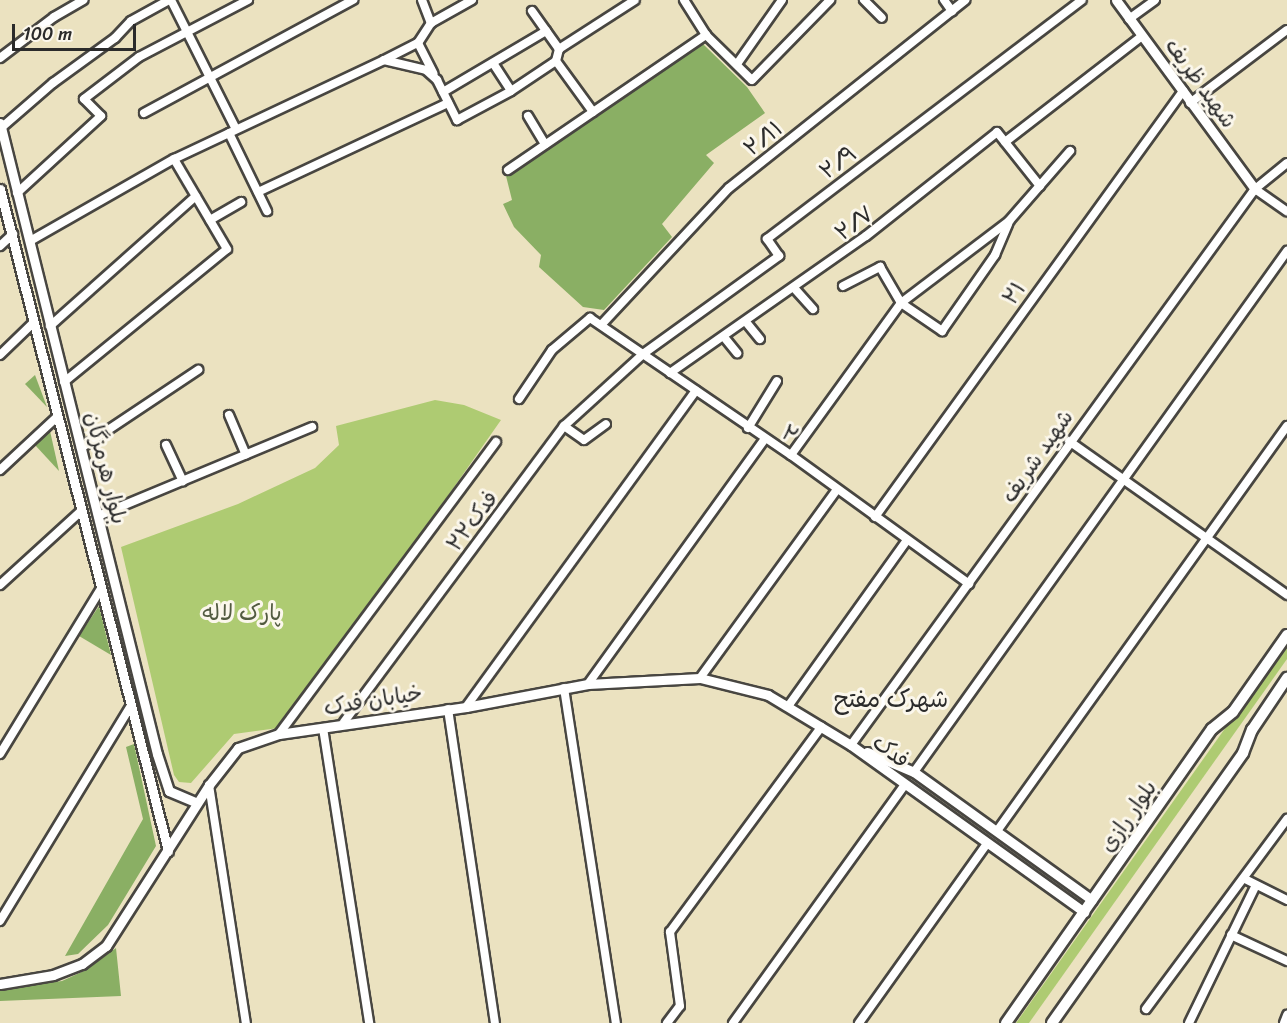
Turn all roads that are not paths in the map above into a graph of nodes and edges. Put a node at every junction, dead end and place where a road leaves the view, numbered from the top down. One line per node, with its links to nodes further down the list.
1 (84, 0): 29 (street)
2 (170, 0): 24 (street); 44 (street)
3 (248, 0): 24 (street)
4 (353, 0): 34 (street)
5 (422, 0): 21 (street)
6 (472, 0): 21 (street)
7 (635, 0): 28 (street)
8 (684, 0): 25 (street)
9 (782, 0): 33 (street)
10 (830, 0): 33 (street)
11 (864, 0): 19 (street)
12 (944, 0): 17 (street)
13 (965, 0): 17 (street, ۲/۱۱)
14 (1082, 0): 78 (street, ۲/۹)
15 (1116, 0): 20 (street, شهید ظریف)
16 (1155, 0): 20 (street)
17 (952, 10): 73 (street, ۲/۱۱)
18 (532, 11): 23 (street)
19 (882, 18)
20 (1129, 19): 26 (street, شهید ظریف)
21 (431, 23): 27 (street)
22 (1287, 30): 40 (street)
23 (546, 31): 28 (street); 32 (street)
24 (187, 32): 34 (street); 56 (street)
25 (706, 35): 33 (street); 41 (street)
26 (1142, 36): 37 (street, شهید ظریف); 46 (street)
27 (418, 43): 30 (street); 35 (street)
28 (559, 49): 31 (street)
29 (0, 58)
30 (384, 60): 35 (street); 45 (street)
31 (556, 61): 36 (street); 41 (street)
32 (493, 63): 36 (street); 38 (street)
33 (737, 64)
34 (212, 79): 42 (street); 45 (street)
35 (437, 80): 38 (street)
36 (511, 91): 39 (street)
37 (1183, 91): 40 (street, شهید ظریف); 106 (street, ۲۱)
38 (443, 92): 39 (street)
39 (448, 103): 55 (street)
40 (1190, 103): 54 (street, شهید ظریف)
41 (592, 112): 47 (street)
42 (144, 113)
43 (528, 116): 47 (street)
44 (1, 126): 56 (street, بلوار هرمزگان)
45 (232, 131): 49 (street); 55 (street)
46 (1005, 142): 52 (street); 68 (street, ۲/۷)
47 (545, 144): 51 (street)
48 (1070, 151): 52 (street)
49 (174, 159): 57 (street); 64 (street)
50 (1287, 163): 54 (street, شهید شریف)
51 (508, 170)
52 (1040, 186): 62 (street)
53 (0, 189): 63 (street, بلوار هرمزگان)
54 (1255, 189): 60 (street); 94 (street, شهید شریف)
55 (258, 192): 59 (street)
56 (17, 193): 64 (street, بلوار هرمزگان)
57 (196, 196): 61 (street); 74 (street)
58 (241, 202): 61 (street)
59 (267, 211)
60 (1287, 211)
61 (210, 220): 83 (street)
62 (1009, 221): 69 (street); 69 (street)
63 (12, 234): 65 (street); 71 (street, بلوار هرمزگان)
64 (30, 241): 74 (street, بلوار هرمزگان)
65 (0, 246)
66 (1287, 251): 101 (street)
67 (843, 286): 69 (street)
68 (795, 289): 70 (street); 72 (street, ۲/۷)
69 (901, 303): 99 (street)
70 (813, 309)
71 (34, 322): 79 (street); 87 (street, بلوار هرمزگان)
72 (746, 322): 75 (street, ۲/۷); 76 (street)
73 (602, 324): 78 (street, ۲); 85 (street, ۲)
74 (50, 326): 83 (street, بلوار هرمزگان)
75 (724, 336): 77 (street); 81 (street, ۲/۷)
76 (760, 339)
77 (737, 353)
78 (643, 354): 81 (street, ۲); 89 (street, فدک۲۲)
79 (0, 355)
80 (198, 370): 97 (street)
81 (670, 373): 84 (street, ۲)
82 (777, 381): 92 (street)
83 (64, 382): 97 (street, بلوار هرمزگان)
84 (696, 391): 92 (street, ۲); 120 (street)
85 (519, 399)
86 (229, 415): 98 (street)
87 (58, 416): 100 (street); 104 (street, بلوار هرمزگان)
88 (606, 424): 89 (street)
89 (564, 426): 122 (street, فدک۲۲)
90 (1287, 426): 107 (street)
91 (312, 427): 98 (street)
92 (748, 428): 93 (street, ۲)
93 (765, 439): 99 (street, ۲); 116 (street)
94 (1069, 441): 101 (street); 109 (street, شهید شریف)
95 (496, 442): 125 (street)
96 (166, 445): 102 (street)
97 (81, 448): 105 (street, بلوار هرمزگان)
98 (246, 455): 102 (street)
99 (790, 455): 103 (street, ۲)
100 (0, 470)
101 (1123, 479): 107 (street); 130 (street)
102 (183, 481): 105 (street)
103 (836, 491): 106 (street, ۲); 114 (street)
104 (80, 512): 110 (street); 111 (street, بلوار هرمزگان)
105 (98, 516): 128 (street, بلوار هرمزگان)
106 (875, 517): 108 (street, ۲)
107 (1207, 538): 112 (street); 135 (street)
108 (907, 540): 109 (street, ۲); 118 (street)
109 (969, 584): 126 (street, شهید شریف)
110 (0, 585)
111 (100, 590): 119 (street, بلوار هرمزگان); 127 (street)
112 (1287, 595)
113 (1287, 635): 142 (main road, بلوار رازی)
114 (699, 678): 116 (street, خیابان فدک); 118 (street, خیابان فدک)
115 (1287, 678): 159 (main road)
116 (588, 684): 117 (street, خیابان فدک)
117 (564, 688): 120 (street, خیابان فدک); 154 (street)
118 (789, 705): 123 (street, خیابان فدک)
119 (130, 707): 129 (street, بلوار هرمزگان); 145 (street)
120 (465, 707): 121 (street, خیابان فدک)
121 (448, 709): 122 (street, خیابان فدک); 153 (street)
122 (344, 723): 124 (street, خیابان فدک)
123 (821, 727): 126 (street, خیابان فدک); 155 (street)
124 (323, 728): 125 (street, خیابان فدک); 152 (street)
125 (279, 734): 131 (street, خیابان فدک)
126 (851, 745): 130 (street, فدک); 132 (street, فدک)
127 (0, 754)
128 (157, 754): 129 (street); 133 (street, بلوار هرمزگان)
129 (143, 757): 137 (street, بلوار هرمزگان)
130 (914, 772): 135 (street, فدک)
131 (209, 785): 133 (street, خیابان فدک); 151 (street)
132 (904, 786): 136 (street, فدک); 156 (street)
133 (197, 803): 137 (street, خیابان فدک)
134 (1287, 819): 138 (street)
135 (997, 831): 139 (street, فدک)
136 (986, 845): 141 (street, فدک); 157 (street)
137 (168, 851): 148 (street, خیابان فدک)
138 (1245, 879): 140 (street); 149 (street)
139 (1067, 883): 141 (street); 142 (street, فدک)
140 (1256, 885): 143 (street); 146 (street)
141 (1061, 896): 144 (street, فدک)
142 (1092, 900): 144 (main road, بلوار رازی)
143 (1287, 900)
144 (1084, 912): 158 (main road, بلوار رازی)
145 (0, 921)
146 (1231, 935): 147 (street); 160 (street)
147 (1287, 960)
148 (0, 984)
149 (1146, 1009)
150 (1287, 1015): 161 (street)
151 (246, 1023)
152 (369, 1023)
153 (495, 1023)
154 (616, 1023)
155 (668, 1023)
156 (733, 1023)
157 (859, 1023)
158 (1006, 1023)
159 (1052, 1023)
160 (1189, 1023)
161 (1284, 1023)

